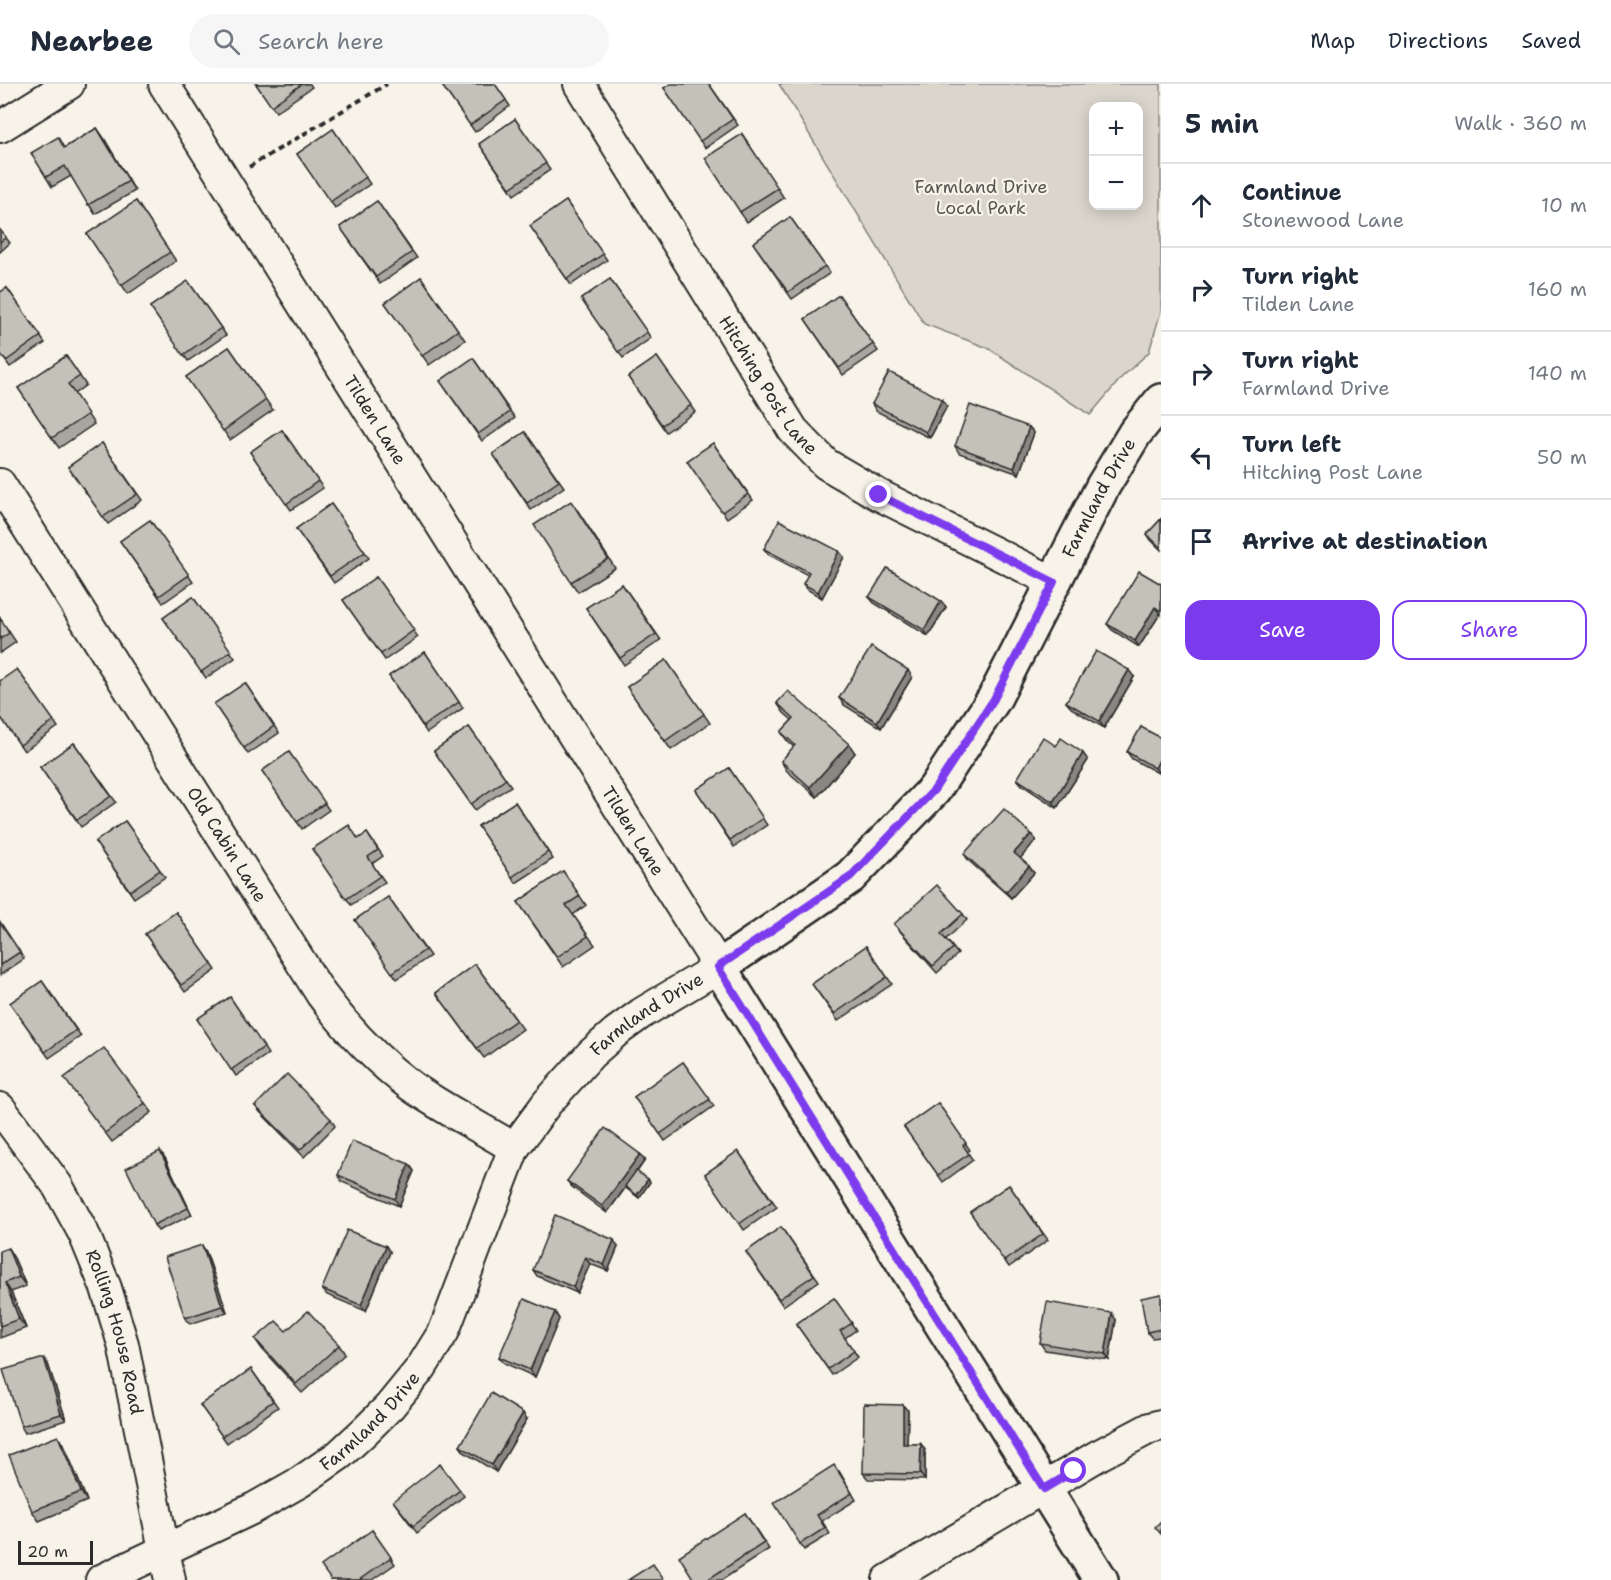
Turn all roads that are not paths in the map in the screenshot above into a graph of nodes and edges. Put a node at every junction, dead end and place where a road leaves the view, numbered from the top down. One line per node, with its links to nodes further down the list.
1 (69, 84): 4 (street)
2 (164, 84): 8 (street, Tilden Lane)
3 (579, 84): 7 (street, Hitching Post Lane)
4 (0, 127)
5 (1161, 401): 7 (street, Farmland Drive)
6 (0, 484): 10 (street, Old Cabin Lane)
7 (1054, 582): 8 (street, Farmland Drive)
8 (718, 967): 10 (street, Farmland Drive); 12 (street, Tilden Lane)
9 (0, 1108): 13 (street, Rolling House Road)
10 (514, 1148): 13 (street, Farmland Drive)
11 (1161, 1425): 12 (street)
12 (1044, 1489): 16 (street); 17 (street, Tilden Lane)
13 (165, 1550): 14 (street, Farmland Drive); 15 (street, Rolling House Road)
14 (101, 1580)
15 (170, 1580)
16 (888, 1580)
17 (1101, 1580)

